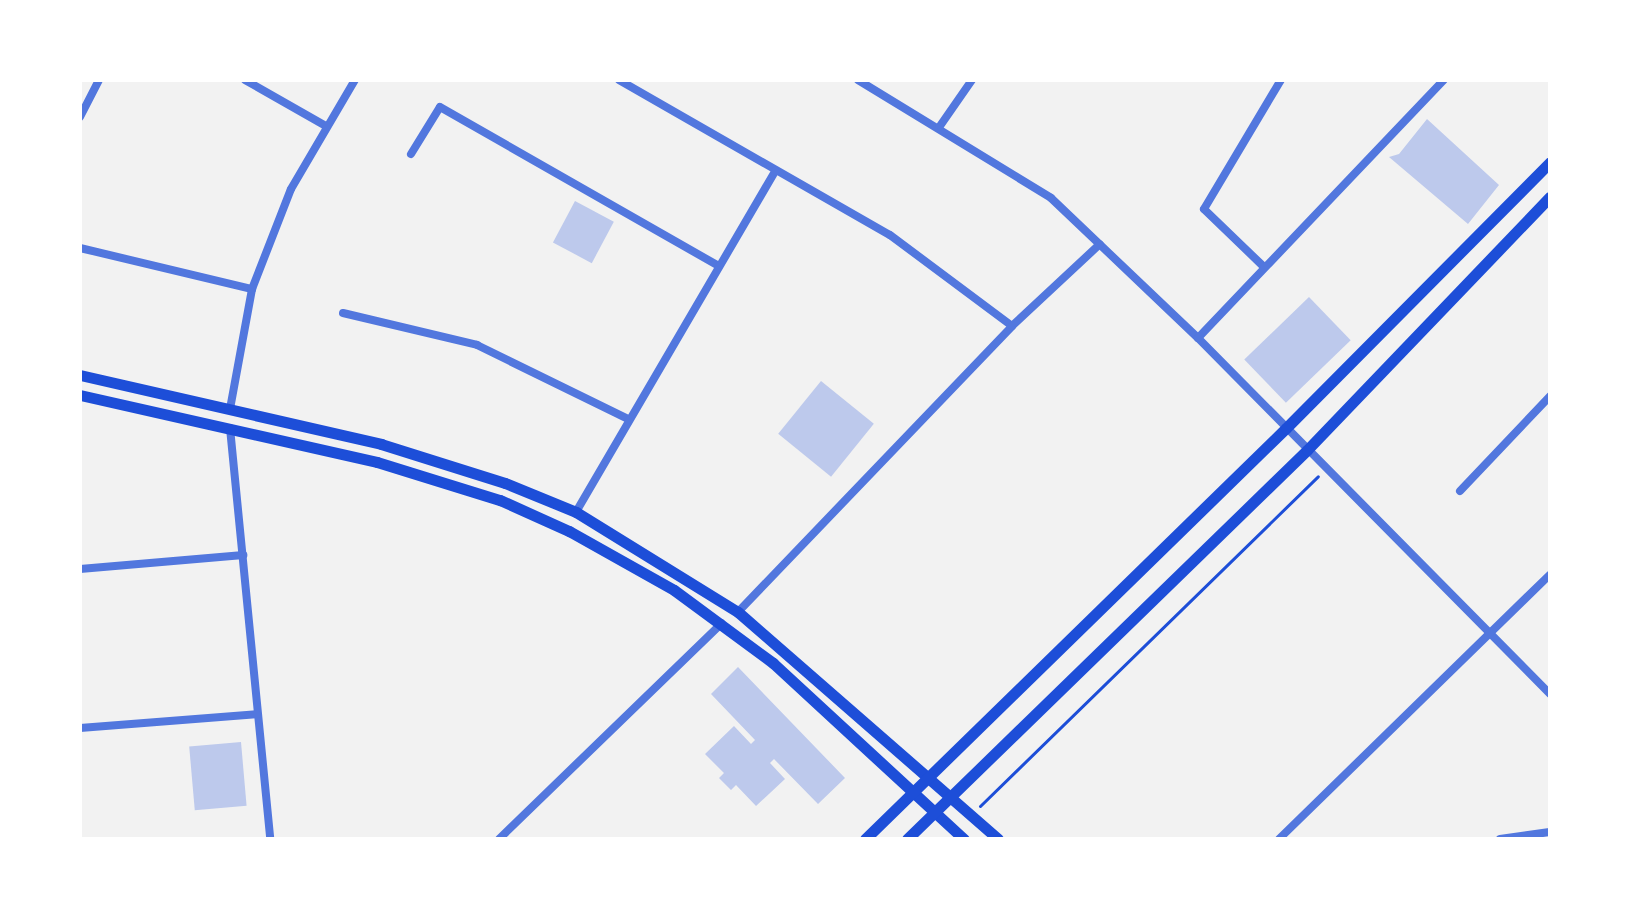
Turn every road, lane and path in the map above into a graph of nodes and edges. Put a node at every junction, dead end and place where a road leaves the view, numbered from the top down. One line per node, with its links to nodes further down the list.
1 (99, 80): 9 (street)
2 (245, 80): 10 (street)
3 (355, 80): 10 (street)
4 (619, 80): 14 (street)
5 (858, 80): 11 (street)
6 (972, 80): 11 (street)
7 (1281, 80): 19 (street)
8 (1444, 80): 19 (street)
9 (81, 113)
10 (326, 126): 20 (street)
11 (940, 126): 16 (street)
12 (411, 154): 18 (street)
13 (1550, 162): 30 (main road)
14 (775, 171): 18 (street); 22 (street)
15 (1550, 197): 31 (main road)
16 (1100, 244): 22 (street); 23 (street)
17 (80, 248): 20 (street)
18 (719, 266): 28 (street)
19 (1263, 266): 23 (street)
20 (252, 289): 27 (street)
21 (343, 313): 28 (street)
22 (1012, 326): 38 (street)
23 (1198, 338): 30 (street)
24 (80, 375): 27 (main road)
25 (80, 395): 29 (main road)
26 (1550, 396): 33 (street)
27 (230, 409): 29 (main road); 34 (main road)
28 (628, 419): 34 (street)
29 (230, 428): 35 (street); 39 (main road)
30 (1286, 428): 31 (street); 44 (main road)
31 (1307, 450): 32 (street); 46 (main road)
32 (1326, 468): 40 (street); 48 (path)
33 (1460, 491)
34 (576, 512): 38 (main road)
35 (243, 555): 36 (street); 42 (street)
36 (80, 569)
37 (1550, 575): 40 (street)
38 (738, 612): 44 (main road)
39 (722, 623): 45 (main road); 51 (street)
40 (1491, 631): 41 (street); 56 (street)
41 (1550, 694)
42 (256, 714): 43 (street); 50 (street)
43 (80, 728)
44 (931, 775): 45 (main road); 46 (main road)
45 (913, 791): 47 (main road); 52 (main road)
46 (953, 795): 47 (main road); 48 (main road)
47 (936, 810): 53 (main road); 54 (main road)
48 (972, 813): 55 (main road)
49 (1550, 832): 57 (street)
50 (270, 839)
51 (499, 839)
52 (865, 839)
53 (907, 839)
54 (964, 839)
55 (998, 839)
56 (1279, 839)
57 (1500, 839)

